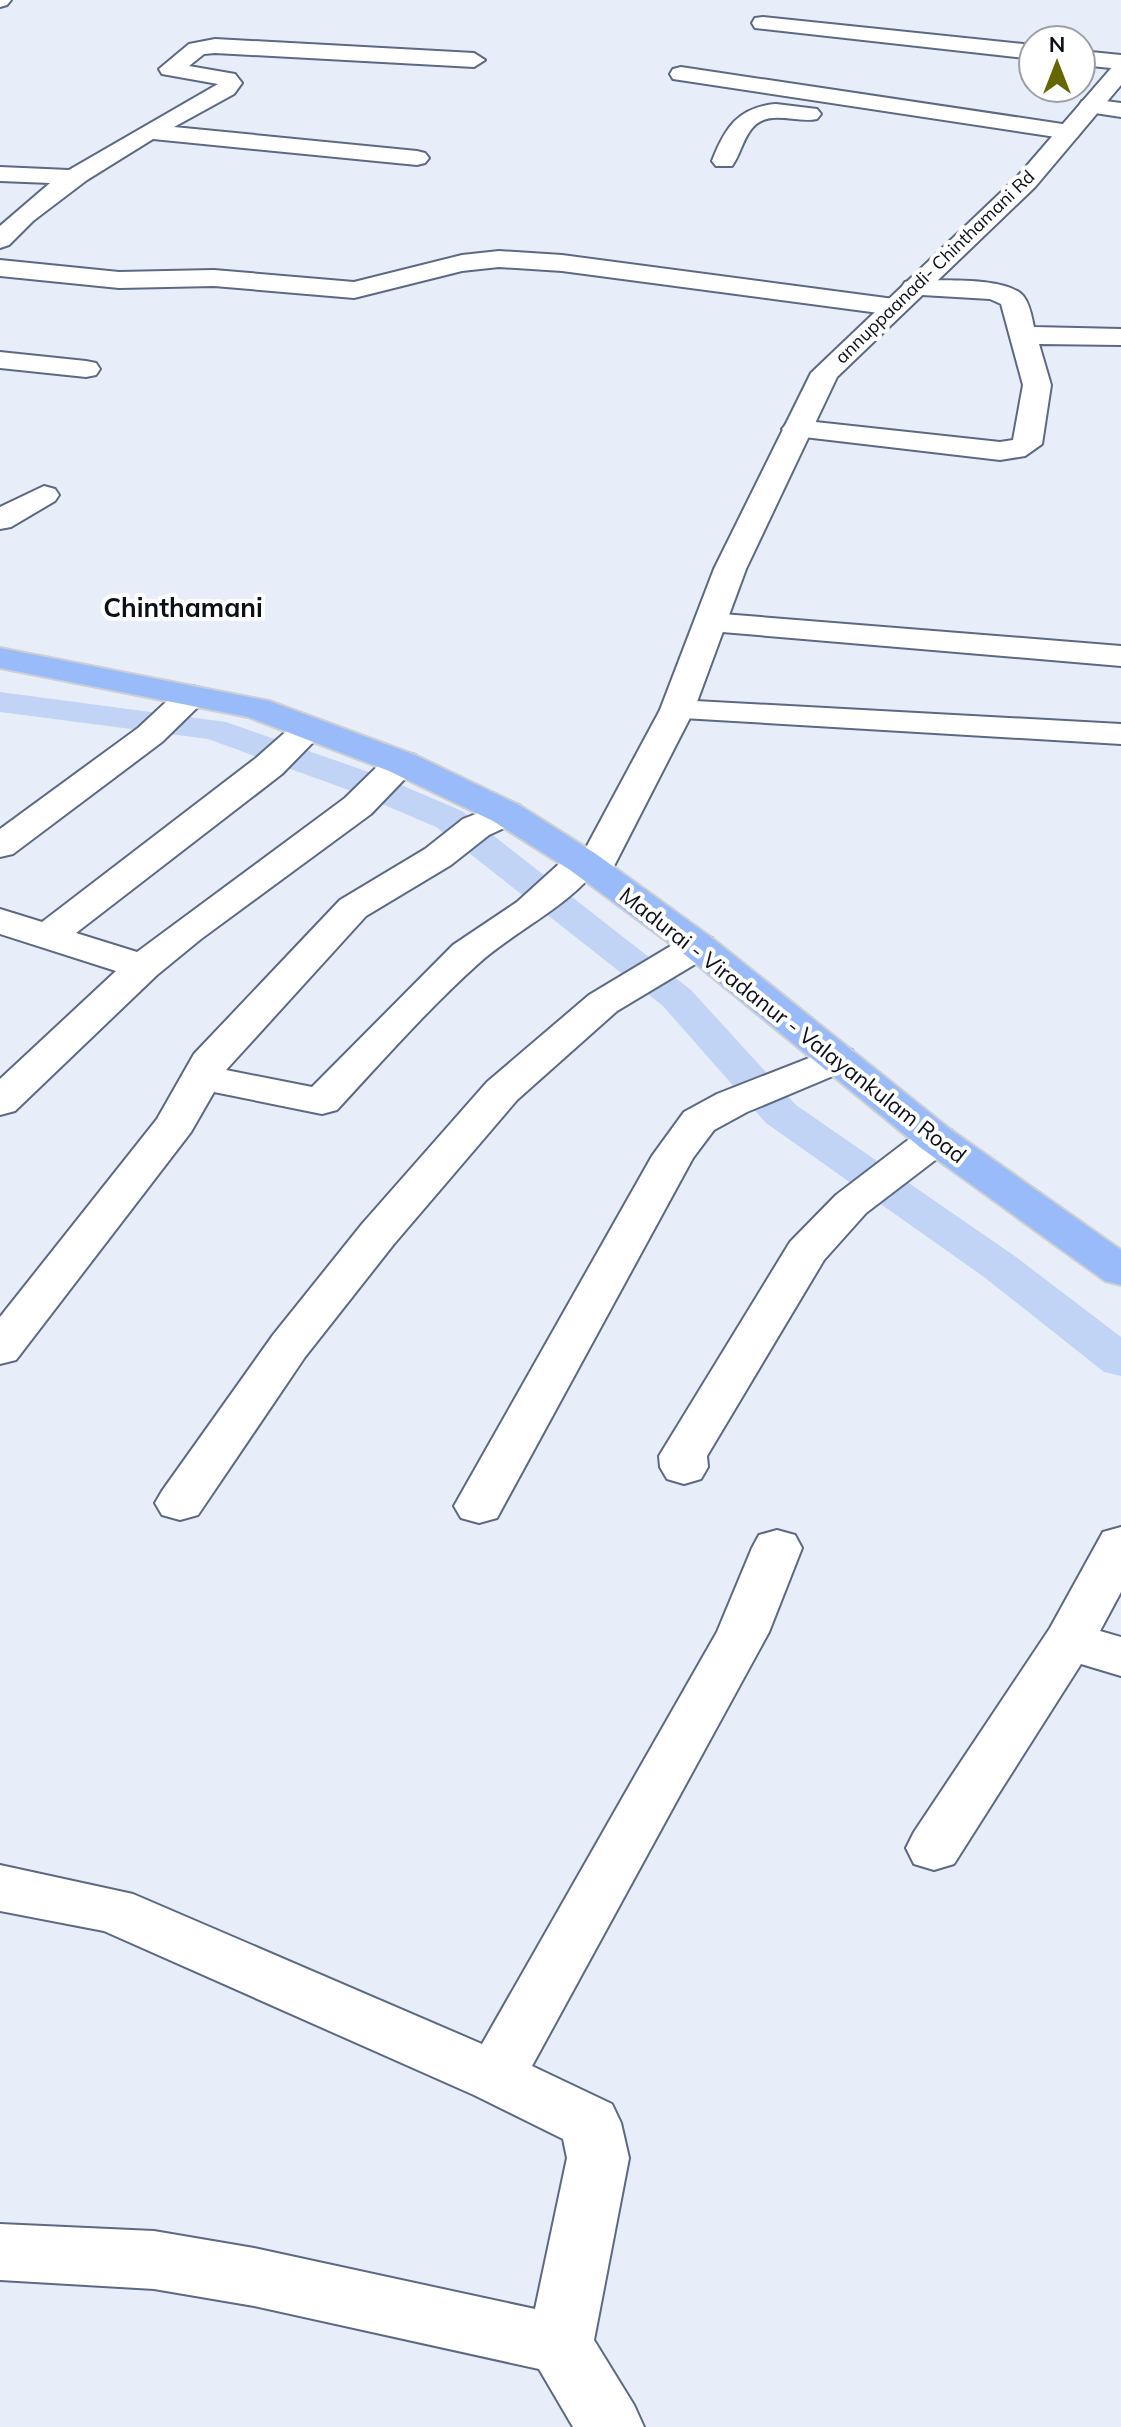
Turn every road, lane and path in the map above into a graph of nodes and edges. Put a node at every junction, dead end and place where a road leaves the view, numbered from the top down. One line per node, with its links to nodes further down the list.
1 (763, 23): 2 (street)
2 (1017, 50)
3 (474, 60): 11 (street)
4 (1097, 60): 5 (street)
5 (1121, 62)
6 (1121, 71): 8 (street, annuppaanadi- Chinthamani Rd)
7 (681, 74): 10 (street)
8 (1090, 106): 9 (street); 12 (street, annuppaanadi- Chinthamani Rd)
9 (1121, 110)
10 (936, 113): 12 (street); 14 (street)
11 (151, 132): 13 (street); 16 (street)
12 (1069, 132): 19 (street, annuppaanadi- Chinthamani Rd)
13 (417, 158)
14 (724, 161)
15 (0, 174): 16 (street)
16 (72, 177): 17 (street)
17 (0, 240)
18 (0, 268): 19 (street)
19 (904, 298): 20 (street); 24 (street, annuppaanadi- Chinthamani Rd)
20 (1021, 335): 21 (street); 24 (street)
21 (1121, 337)
22 (0, 360): 23 (street)
23 (86, 369)
24 (797, 429): 27 (street, annuppaanadi- Chinthamani Rd)
25 (44, 495): 26 (street)
26 (0, 520)
27 (710, 623): 28 (street); 30 (street, annuppaanadi- Chinthamani Rd)
28 (1121, 656)
29 (0, 658): 31 (main road, Madurai - Viradanur - Valayankulam Road)
30 (677, 710): 32 (street); 37 (street, annuppaanadi- Chinthamani Rd)
31 (172, 715): 33 (main road, Madurai - Viradanur - Valayankulam Road); 36 (street)
32 (1121, 734)
33 (290, 747): 34 (main road, Madurai - Viradanur - Valayankulam Road); 39 (street)
34 (395, 770): 35 (main road, Madurai - Viradanur - Valayankulam Road); 41 (street)
35 (491, 820): 37 (main road, Madurai - Viradanur - Valayankulam Road); 43 (street)
36 (0, 846)
37 (579, 872): 40 (main road, Madurai - Viradanur - Valayankulam Road); 43 (street)
38 (0, 921): 39 (street)
39 (48, 936): 41 (street)
40 (687, 953): 42 (main road, Madurai - Viradanur - Valayankulam Road); 49 (street)
41 (143, 967): 44 (street)
42 (837, 1059): 45 (main road, Madurai - Viradanur - Valayankulam Road); 50 (street)
43 (201, 1077): 47 (street)
44 (0, 1102)
45 (936, 1139): 46 (main road, Madurai - Viradanur - Valayankulam Road); 48 (street)
46 (1121, 1271)
47 (0, 1349)
48 (684, 1467)
49 (180, 1503)
50 (479, 1506)
51 (1121, 1545): 53 (street)
52 (777, 1548): 57 (street)
53 (1069, 1640): 54 (street); 55 (street)
54 (1121, 1657)
55 (934, 1848)
56 (0, 1888): 57 (street)
57 (495, 2077): 59 (street)
58 (0, 2252): 59 (street)
59 (560, 2344): 60 (street)
60 (610, 2427)

